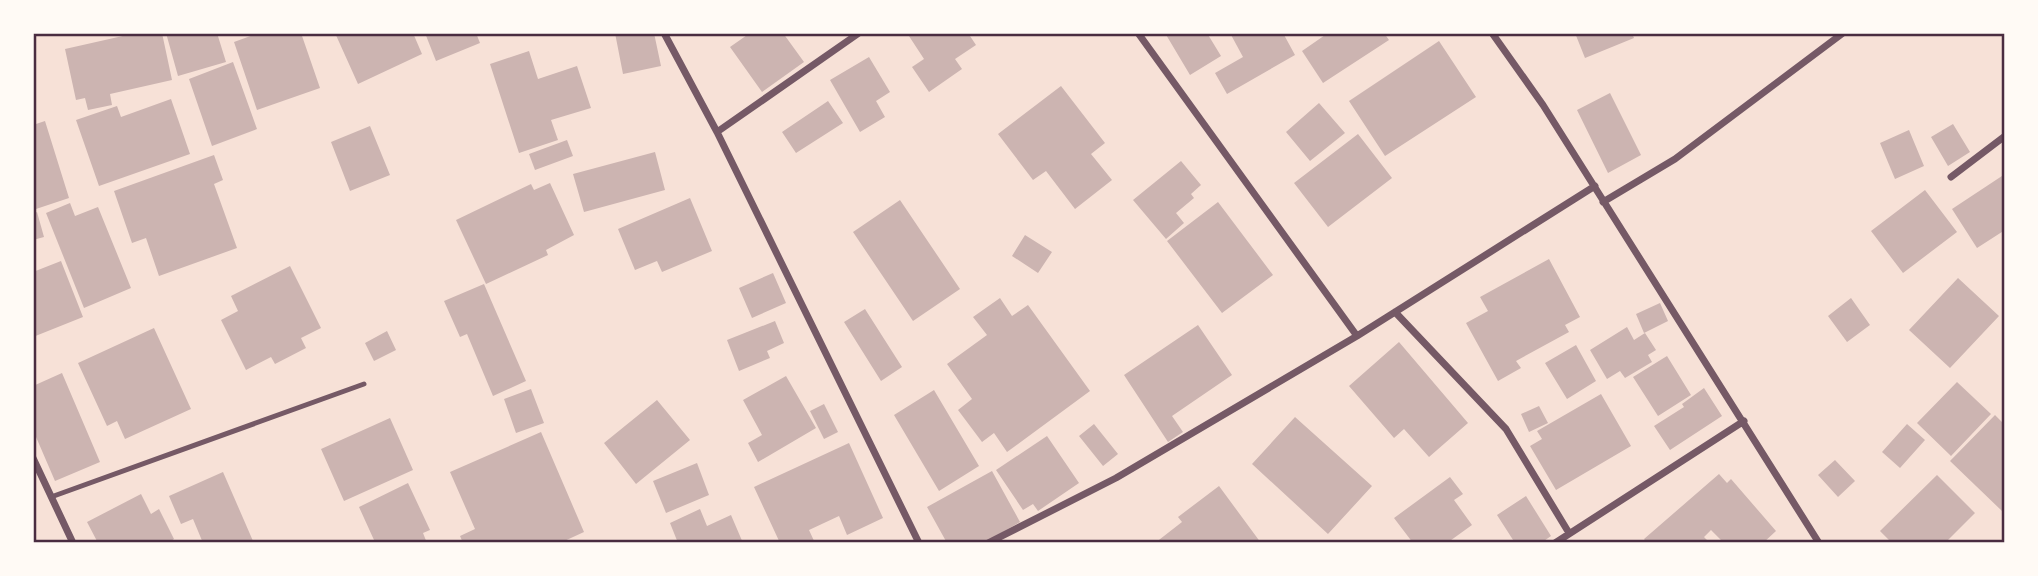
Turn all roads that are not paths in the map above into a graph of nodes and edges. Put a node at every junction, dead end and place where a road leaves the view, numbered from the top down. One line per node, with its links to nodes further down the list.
1 (664, 33): 6 (street)
2 (859, 33): 6 (street)
3 (1138, 33): 12 (street)
4 (1492, 33): 9 (street)
5 (1843, 33): 10 (street)
6 (718, 132): 19 (street)
7 (2005, 136): 8 (street)
8 (1951, 177)
9 (1595, 186): 10 (street); 11 (street)
10 (1603, 202): 14 (street)
11 (1395, 312): 12 (street); 17 (street)
12 (1357, 336): 20 (street)
13 (364, 384): 16 (lane)
14 (1744, 421): 17 (street); 22 (street)
15 (33, 458): 16 (street)
16 (51, 497): 18 (street)
17 (1569, 533): 21 (street)
18 (73, 543)
19 (919, 543)
20 (988, 543)
21 (1555, 543)
22 (1819, 543)

